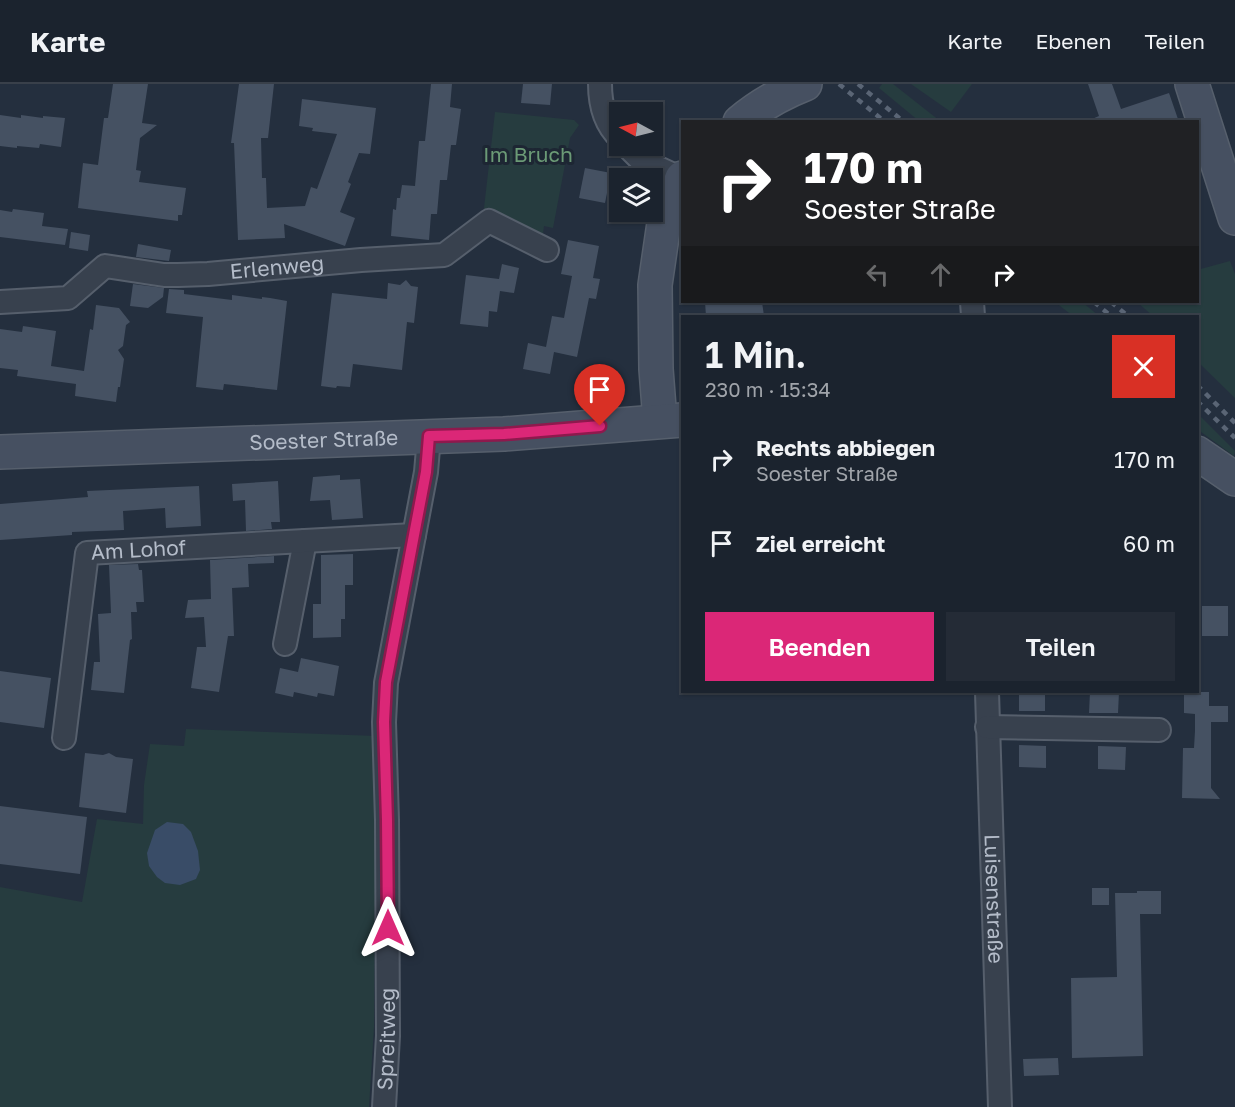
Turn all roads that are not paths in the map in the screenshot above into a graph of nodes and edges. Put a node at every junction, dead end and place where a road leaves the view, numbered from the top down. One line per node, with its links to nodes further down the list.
1 (600, 84): 5 (street)
2 (805, 84): 4 (street)
3 (1192, 84): 9 (street)
4 (742, 120)
5 (609, 123)
6 (637, 156): 7 (street)
7 (681, 179)
8 (681, 181): 12 (street)
9 (1235, 218)
10 (547, 250): 11 (street, Erlenweg)
11 (0, 302)
12 (671, 420): 13 (street, Soester Straße)
13 (429, 436): 14 (street, Soester Straße); 17 (street, Spreitweg)
14 (0, 452)
15 (1199, 454): 16 (street)
16 (1235, 479)
17 (414, 535): 18 (street, Am Lohof); 24 (street, Spreitweg)
18 (305, 541): 19 (street); 23 (street, Am Lohof)
19 (285, 644)
20 (987, 693): 21 (street, Luisenstraße)
21 (987, 727): 22 (street); 25 (street, Luisenstraße)
22 (1159, 730)
23 (64, 738)
24 (384, 1107)
25 (1000, 1107)

